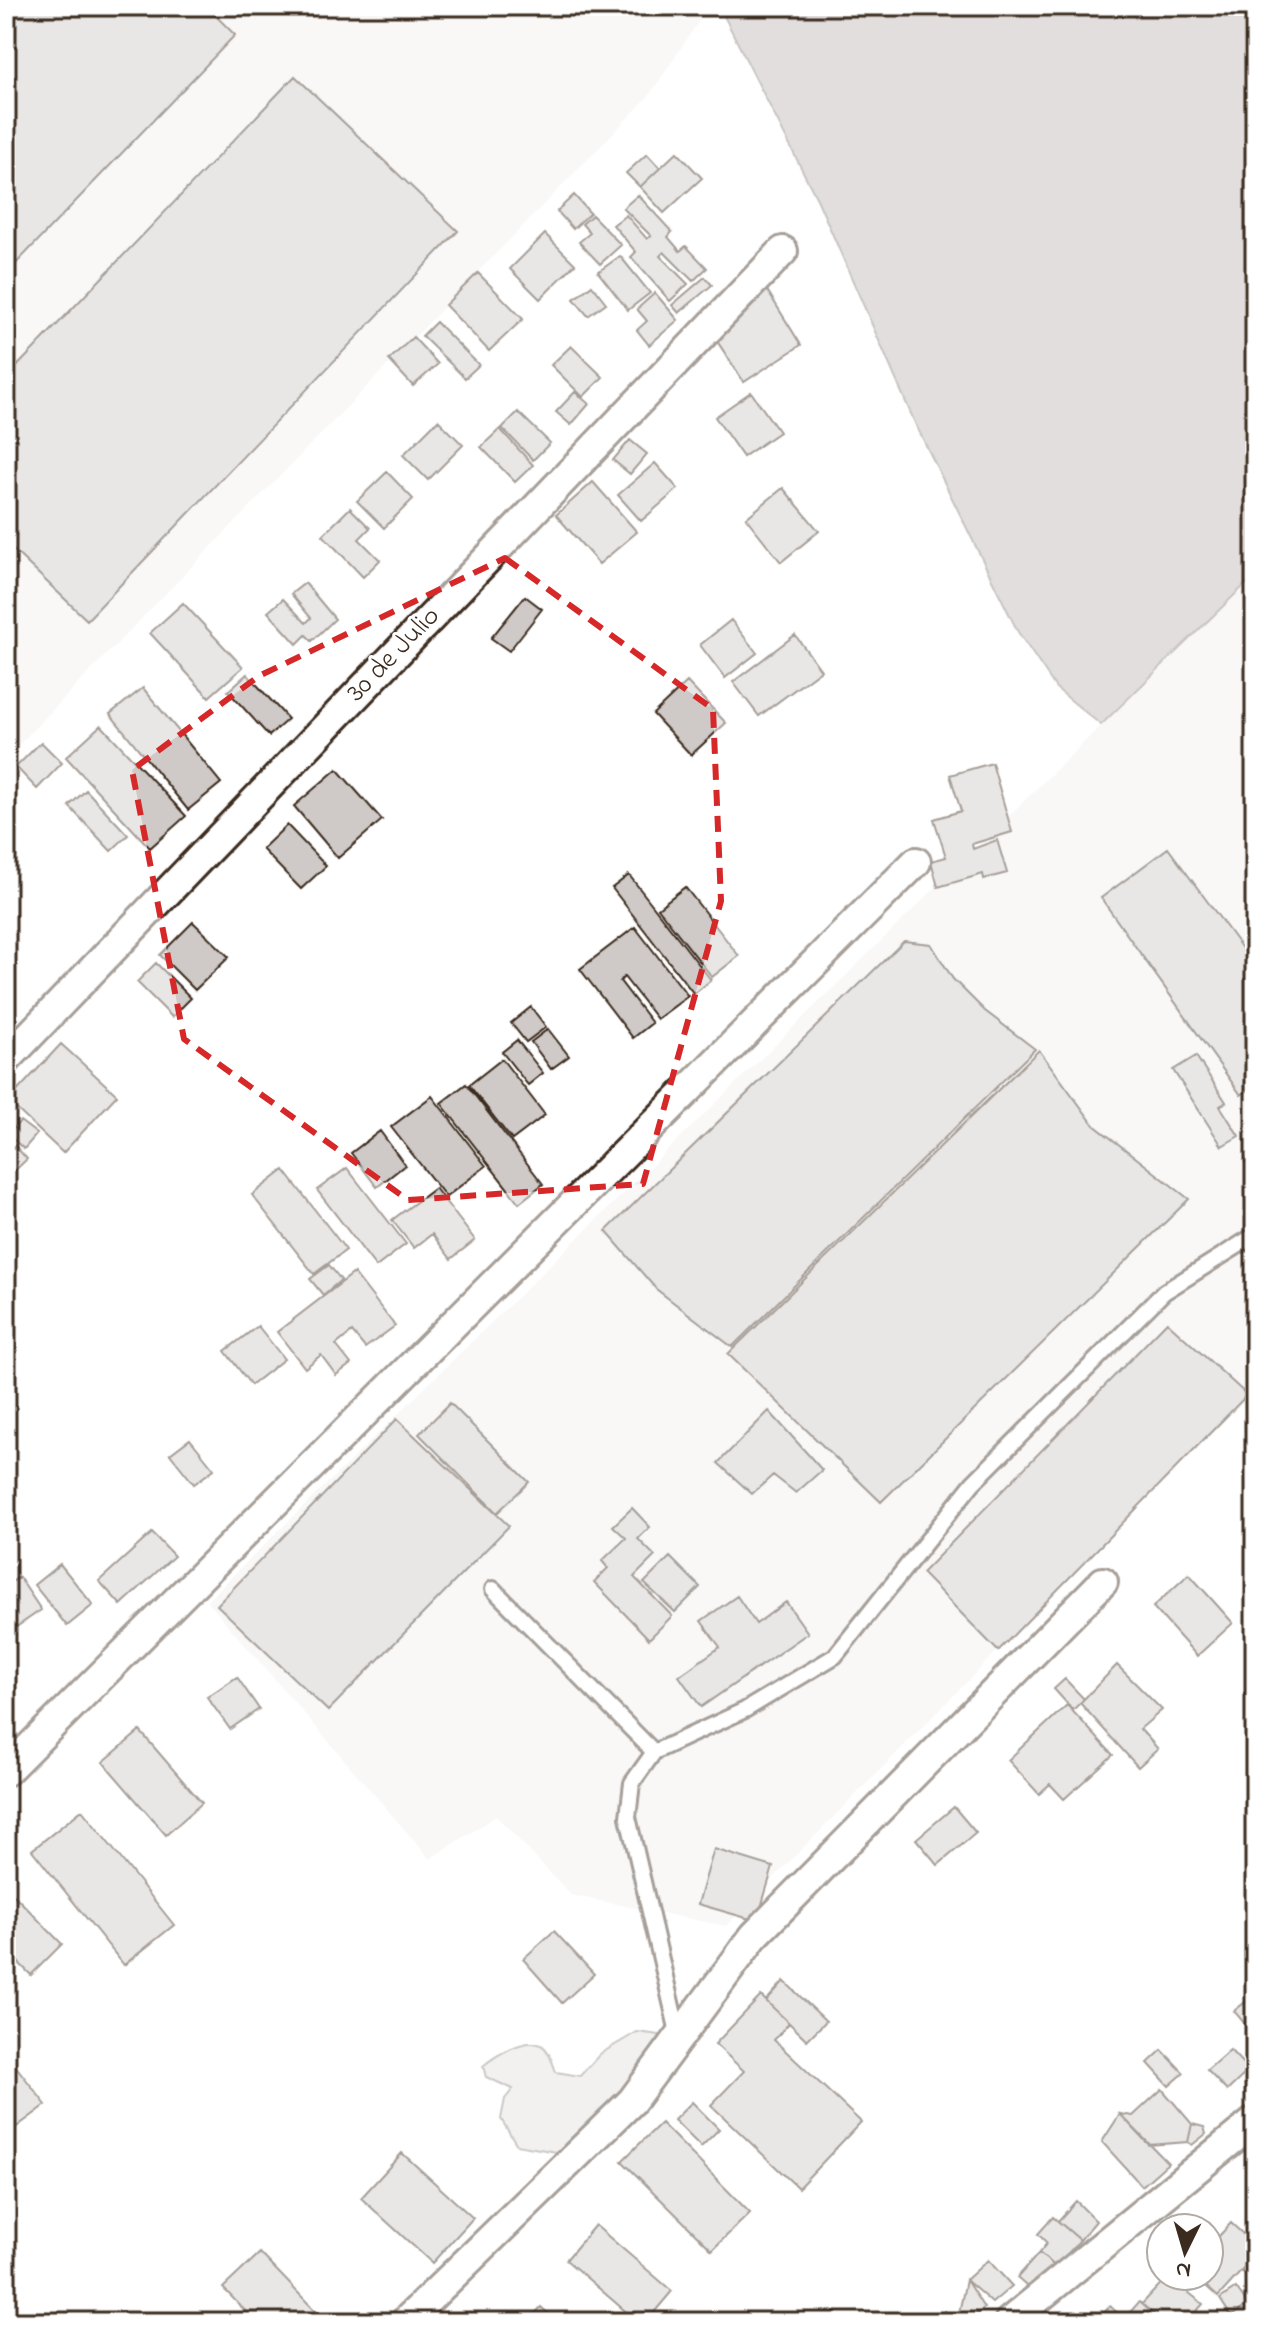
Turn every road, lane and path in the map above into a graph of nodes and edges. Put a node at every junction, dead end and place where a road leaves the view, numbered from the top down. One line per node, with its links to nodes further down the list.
1 (783, 251): 3 (street, 30 de Julio)
2 (916, 862): 8 (street)
3 (6, 1060)
4 (1255, 1235): 7 (lane)
5 (1103, 1582): 9 (street)
6 (493, 1589): 7 (lane)
7 (654, 1752): 9 (lane)
8 (6, 1771)
9 (679, 2037): 11 (street)
10 (1255, 2121): 12 (street)
11 (405, 2322)
12 (1009, 2322)

